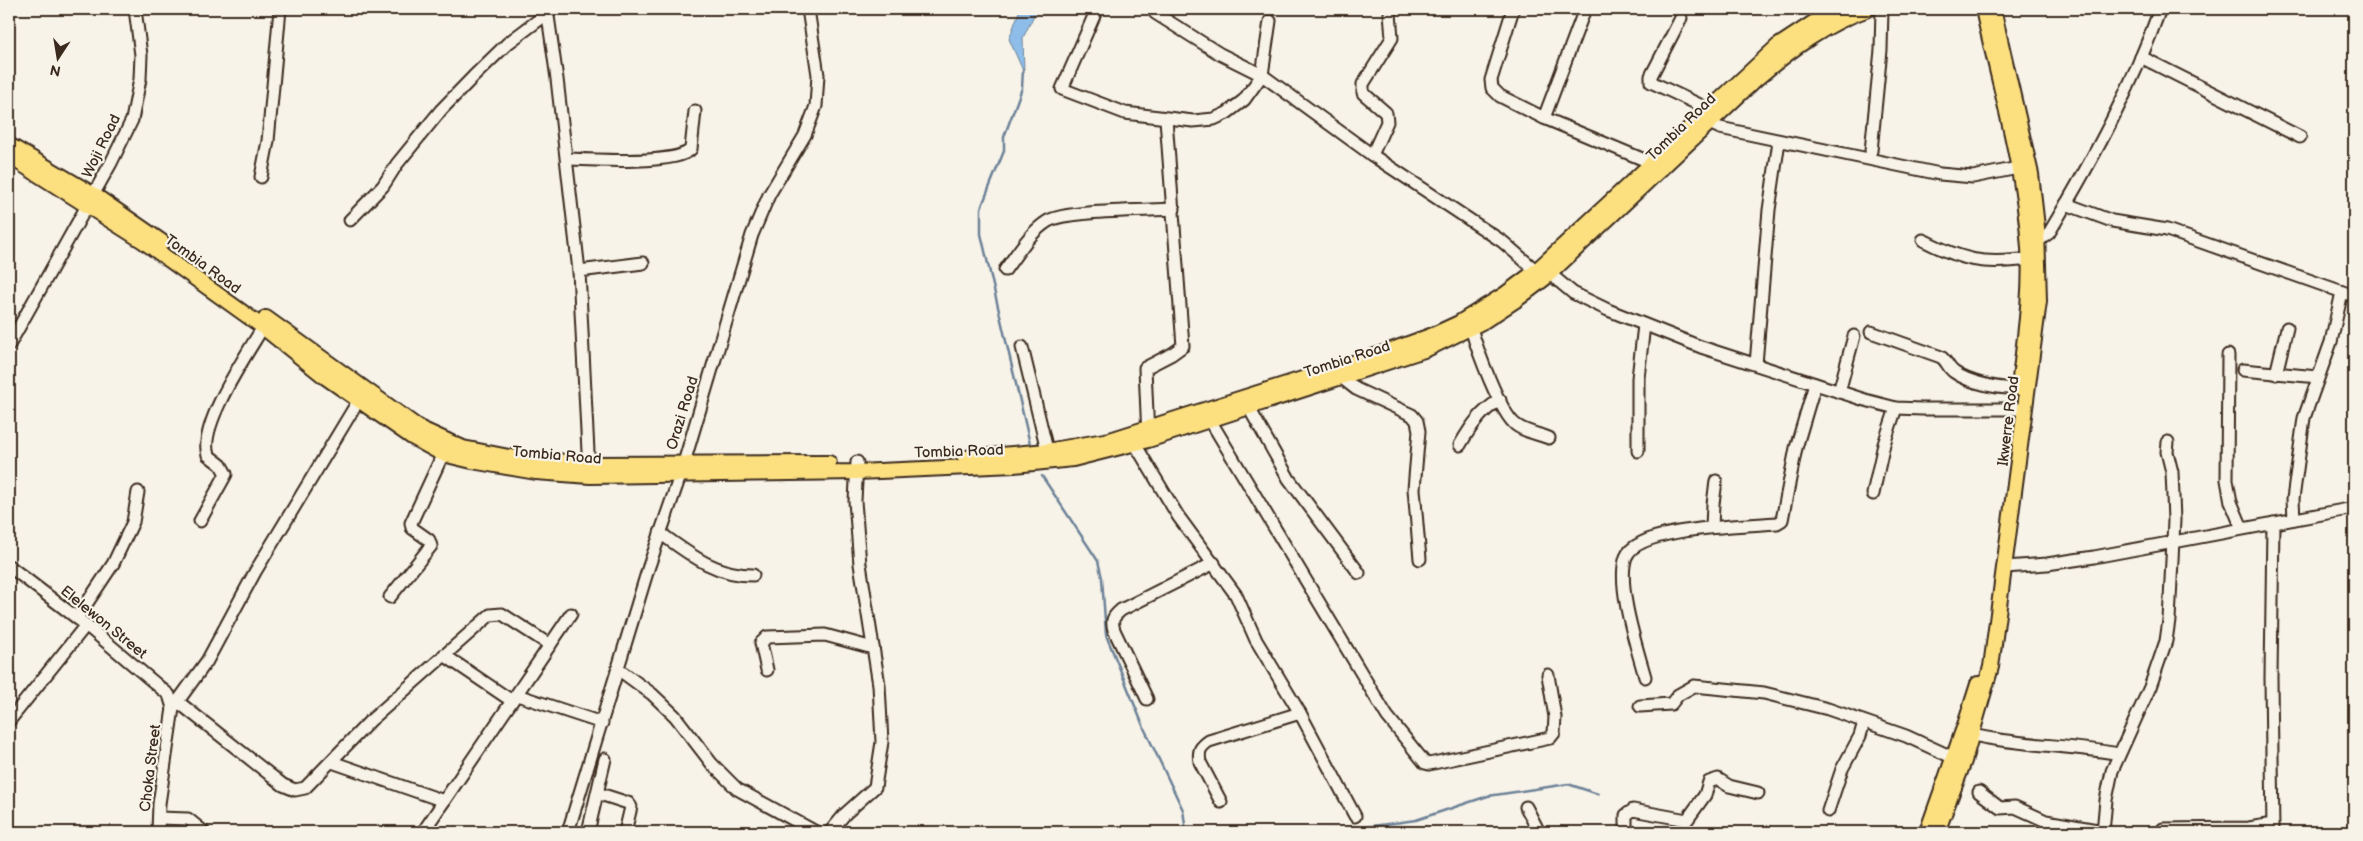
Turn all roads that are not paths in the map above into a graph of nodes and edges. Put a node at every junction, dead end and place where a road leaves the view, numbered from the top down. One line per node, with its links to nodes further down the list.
1 (135, 9): 34 (street, Woji Road)
2 (280, 9): 33 (street)
3 (808, 9): 79 (street, Orazi Road)
4 (1097, 9): 23 (street)
5 (1513, 9): 22 (street)
6 (1585, 9): 22 (street)
7 (1841, 9): 21 (main road, Tombia Road)
8 (1868, 9): 21 (main road, Tombia Road)
9 (1882, 9): 27 (street)
10 (1983, 9): 32 (main road, Ikwerre Road)
11 (1993, 9): 39 (main road, Ikwerre Road)
12 (2160, 9): 18 (street)
13 (548, 11): 30 (street); 37 (street)
14 (1390, 13): 28 (street)
15 (1155, 14): 19 (street)
16 (1681, 18): 21 (street)
17 (1270, 21): 19 (street)
18 (2141, 58): 24 (street); 35 (street)
19 (1262, 75): 23 (street); 28 (street)
20 (694, 111): 30 (street)
21 (1709, 116): 25 (street); 31 (main road, Tombia Road)
22 (1544, 118): 31 (street)
23 (1166, 119): 36 (street)
24 (2300, 137)
25 (1779, 141): 32 (street); 56 (street)
26 (9, 145): 34 (main road, Tombia Road)
27 (1871, 151)
28 (1372, 155): 44 (street)
29 (9, 156): 34 (main road, Tombia Road)
30 (566, 159): 43 (street)
31 (1657, 165): 44 (main road, Tombia Road)
32 (2018, 168): 39 (main road, Ikwerre Road)
33 (261, 177)
34 (91, 200): 48 (main road, Tombia Road); 53 (street, Woji Road); 64 (main road, Tombia Road)
35 (2066, 204): 39 (street); 45 (street)
36 (1174, 209): 42 (street); 70 (street)
37 (350, 220)
38 (1923, 240): 40 (street)
39 (2033, 242): 40 (main road, Ikwerre Road); 94 (main road, Ikwerre Road)
40 (2029, 259): 62 (main road, Ikwerre Road)
41 (643, 263): 43 (street)
42 (1005, 270)
43 (579, 271): 78 (street)
44 (1543, 274): 47 (street); 49 (main road, Tombia Road); 70 (main road, Tombia Road)
45 (2342, 292): 46 (street); 60 (street)
46 (2354, 296)
47 (1644, 325): 56 (street); 74 (street)
48 (263, 327): 64 (main road, Tombia Road); 85 (street)
49 (1471, 328): 59 (main road, Tombia Road); 65 (street)
50 (2287, 328): 58 (street)
51 (1872, 332): 62 (street)
52 (1854, 336): 63 (street)
53 (9, 346)
54 (1022, 348): 76 (street)
55 (2228, 355): 88 (street)
56 (1756, 364): 61 (street)
57 (2243, 370): 58 (street)
58 (2276, 374): 60 (street)
59 (1342, 378): 66 (main road, Tombia Road); 91 (street)
60 (2318, 378): 84 (street)
61 (1815, 384): 63 (street); 87 (street)
62 (2020, 386): 68 (main road, Ikwerre Road)
63 (1839, 392): 67 (street)
64 (362, 395): 75 (main road, Tombia Road); 78 (main road, Tombia Road); 109 (street)
65 (1500, 400): 71 (street); 73 (street)
66 (1249, 408): 69 (main road, Tombia Road); 95 (street)
67 (1896, 408): 68 (street); 82 (street)
68 (2018, 409): 117 (main road, Ikwerre Road)
69 (1210, 420): 70 (main road, Tombia Road); 105 (street)
70 (1144, 438): 76 (main road, Tombia Road); 76 (main road, Tombia Road); 92 (street)
71 (1549, 438)
72 (2168, 442): 90 (street)
73 (1460, 445)
74 (1638, 451)
75 (443, 454): 78 (main road, Tombia Road); 97 (street)
76 (1048, 457): 77 (main road, Tombia Road)
77 (857, 467): 79 (main road, Tombia Road); 101 (street)
78 (589, 470): 79 (main road, Tombia Road)
79 (681, 470): 89 (street, Orazi Road)
80 (1716, 481): 87 (street)
81 (138, 492): 99 (street)
82 (1873, 494)
83 (2354, 508): 84 (street)
84 (2294, 519): 86 (street)
85 (200, 521)
86 (2273, 522): 88 (street); 129 (street)
87 (1712, 528): 106 (street)
88 (2242, 528): 90 (street)
89 (660, 533): 96 (street); 103 (street, Orazi Road)
90 (2173, 542): 94 (street); 116 (street)
91 (1420, 559)
92 (1214, 563): 108 (street); 111 (street)
93 (9, 566): 99 (street, Elelewon Street)
94 (2005, 567): 115 (main road, Ikwerre Road)
95 (1359, 573)
96 (753, 575)
97 (390, 597)
98 (571, 614): 100 (street)
99 (82, 622): 109 (street, Elelewon Street); 112 (street)
100 (550, 645): 102 (street); 107 (street)
101 (873, 648): 104 (street); 138 (street)
102 (444, 656): 107 (street); 119 (street)
103 (618, 669): 114 (street, Orazi Road); 137 (street)
104 (767, 670)
105 (1548, 675)
106 (1645, 677)
107 (514, 698): 114 (street); 123 (street)
108 (1147, 699)
109 (175, 705): 119 (street); 128 (street, Choka Street)
110 (1640, 706): 113 (street)
111 (1300, 713): 124 (street); 127 (street)
112 (9, 721)
113 (1864, 722): 117 (street); 126 (street)
114 (602, 723): 134 (street, Orazi Road)
115 (1973, 735): 116 (street); 142 (main road, Ikwerre Road)
116 (2120, 754): 143 (street)
117 (1954, 758): 141 (main road, Ikwerre Road)
118 (605, 759): 122 (street)
119 (332, 762): 123 (street)
120 (1758, 792): 140 (street)
121 (1978, 792): 143 (street)
122 (597, 793): 135 (street); 136 (street)
123 (444, 801): 133 (street)
124 (1221, 802)
125 (1526, 807): 139 (street)
126 (1828, 811)
127 (1355, 816)
128 (159, 818): 131 (street, Choka Street); 132 (street)
129 (2273, 828): 130 (street)
130 (2164, 829)
131 (158, 832)
132 (204, 832)
133 (423, 832)
134 (568, 832)
135 (588, 832)
136 (626, 832)
137 (816, 832)
138 (830, 832)
139 (1539, 832)
140 (1626, 832)
141 (1927, 832)
142 (1937, 832)
143 (2103, 832)

